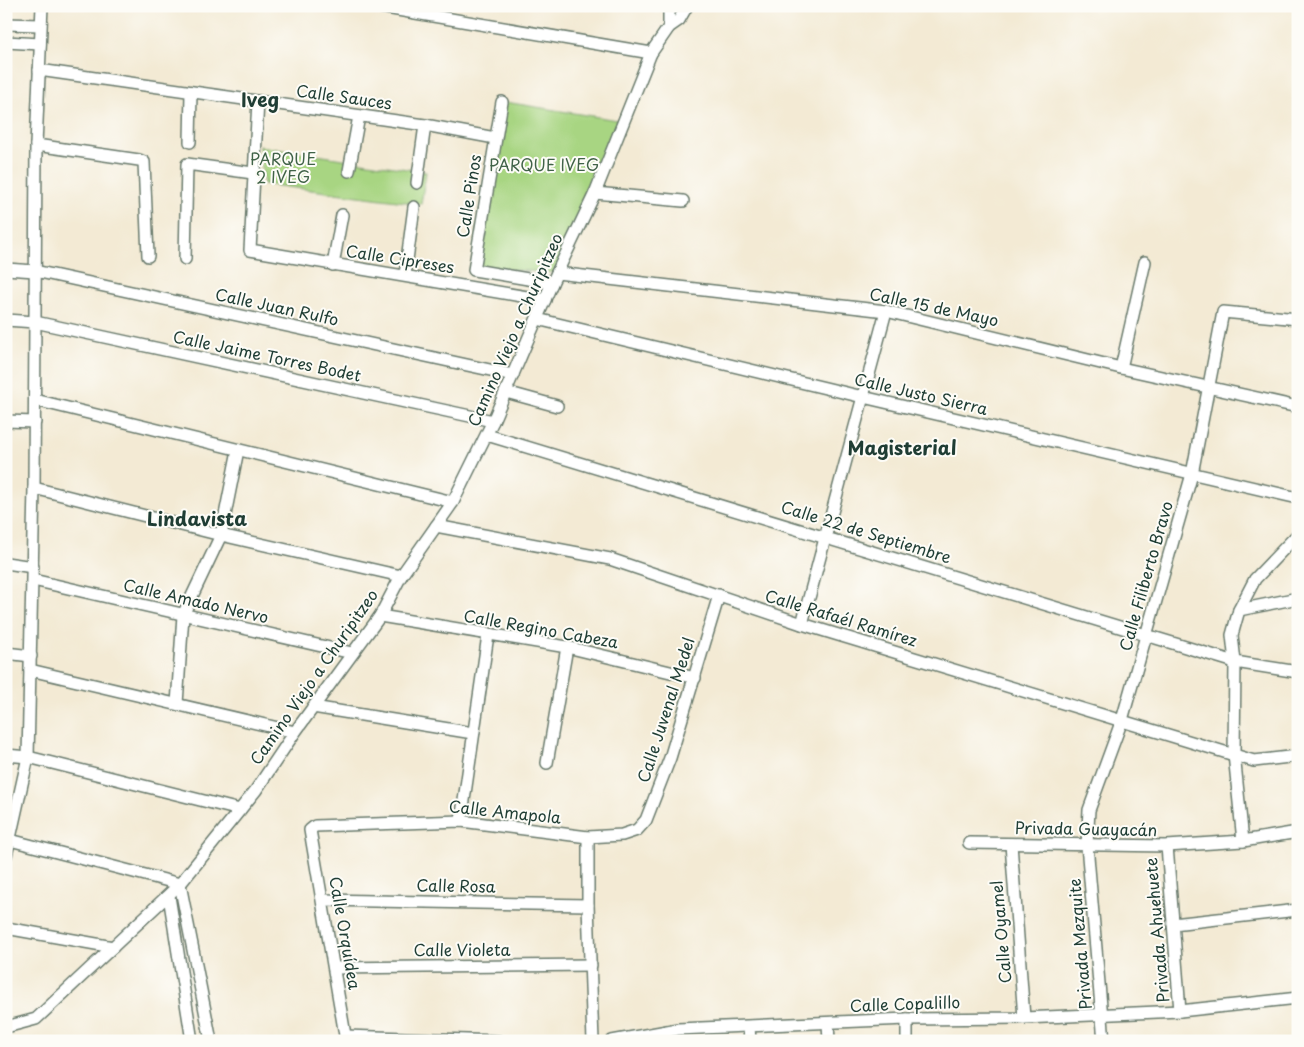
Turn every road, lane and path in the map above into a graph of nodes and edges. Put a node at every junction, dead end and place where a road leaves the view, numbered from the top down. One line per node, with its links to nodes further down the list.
1 (42, 6): 6 (street)
2 (374, 6): 10 (street)
3 (672, 6): 7 (street, Camino Viejo a Churipitzeo)
4 (687, 6): 7 (street, Camino Viejo a Churipitzeo)
5 (6, 24): 6 (street)
6 (40, 26): 9 (street)
7 (669, 27): 10 (street, Camino Viejo a Churipitzeo)
8 (6, 42): 9 (street)
9 (40, 44): 11 (street)
10 (651, 53): 23 (street, Camino Viejo a Churipitzeo)
11 (39, 70): 12 (street, Calle Sauces); 19 (street)
12 (191, 92): 13 (street, Calle Sauces); 18 (street)
13 (258, 101): 15 (street, Calle Sauces); 21 (street)
14 (502, 102): 17 (street)
15 (359, 116): 16 (street, Calle Sauces); 20 (street)
16 (425, 125): 17 (street, Calle Sauces); 22 (street)
17 (495, 138): 34 (street, Calle Pinos)
18 (190, 142)
19 (36, 145): 27 (street); 32 (street)
20 (349, 172)
21 (253, 173): 28 (street); 30 (street, Calle Cipreses)
22 (418, 184)
23 (595, 193): 24 (street); 34 (street, Camino Viejo a Churipitzeo)
24 (683, 201)
25 (414, 207): 33 (street)
26 (342, 215): 30 (street)
27 (148, 256)
28 (185, 259)
29 (1145, 262): 41 (street)
30 (333, 265): 33 (street, Calle Cipreses)
31 (6, 269): 32 (street, Calle Juan Rulfo)
32 (35, 271): 40 (street); 42 (street, Calle Juan Rulfo)
33 (405, 275): 35 (street, Calle Cipreses)
34 (555, 278): 35 (street, Camino Viejo a Churipitzeo); 36 (street, Calle 15 de Mayo)
35 (545, 300): 37 (street, Camino Viejo a Churipitzeo)
36 (886, 310): 41 (street, Calle 15 de Mayo); 45 (street)
37 (537, 318): 42 (street, Camino Viejo a Churipitzeo); 45 (street, Calle Justo Sierra)
38 (1298, 319): 43 (street, Calle Filiberto Bravo)
39 (6, 320): 40 (street, Calle Jaime Torres Bodet)
40 (35, 322): 46 (street); 50 (street, Calle Jaime Torres Bodet)
41 (1121, 368): 43 (street, Calle 15 de Mayo)
42 (513, 375): 44 (street, Camino Viejo a Churipitzeo)
43 (1209, 388): 48 (street, Calle 15 de Mayo); 54 (street, Calle Filiberto Bravo)
44 (506, 392): 47 (street); 50 (street, Camino Viejo a Churipitzeo)
45 (863, 397): 54 (street, Calle Justo Sierra); 61 (street)
46 (35, 400): 51 (street); 53 (street)
47 (557, 406)
48 (1298, 407)
49 (6, 421): 51 (street)
50 (494, 421): 52 (street, Camino Viejo a Churipitzeo)
51 (35, 422): 55 (street)
52 (487, 434): 57 (street, Camino Viejo a Churipitzeo); 61 (street, Calle 22 de Septiembre)
53 (238, 450): 57 (street); 60 (street)
54 (1192, 474): 56 (street, Calle Justo Sierra); 72 (street, Calle Filiberto Bravo)
55 (34, 488): 60 (street); 63 (street)
56 (1298, 498)
57 (453, 502): 58 (street, Camino Viejo a Churipitzeo)
58 (436, 526): 64 (street, Camino Viejo a Churipitzeo); 66 (street, Calle Rafaél Ramírez)
59 (1298, 534): 68 (street)
60 (221, 535): 64 (street); 69 (street)
61 (827, 538): 71 (street); 72 (street, Calle 22 de Septiembre)
62 (6, 563): 63 (street)
63 (33, 567): 65 (street)
64 (400, 576): 70 (street, Camino Viejo a Churipitzeo)
65 (33, 580): 69 (street, Calle Amado Nervo); 77 (street)
66 (719, 596): 71 (street, Calle Rafaél Ramírez); 81 (street, Calle Juvenal Medel)
67 (1298, 598): 68 (street)
68 (1239, 610): 78 (street)
69 (182, 615): 76 (street, Calle Amado Nervo); 82 (street)
70 (380, 616): 73 (street, Calle Regino Cabeza); 76 (street, Camino Viejo a Churipitzeo)
71 (802, 624): 84 (street, Calle Rafaél Ramírez)
72 (1147, 634): 78 (street, Calle 22 de Septiembre); 84 (street, Calle Filiberto Bravo)
73 (488, 636): 74 (street, Calle Regino Cabeza); 86 (street)
74 (567, 647): 81 (street, Calle Regino Cabeza); 91 (street)
75 (6, 653): 77 (street)
76 (352, 654): 83 (street, Camino Viejo a Churipitzeo)
77 (31, 656): 79 (street)
78 (1235, 662): 80 (street, Calle 22 de Septiembre); 87 (street)
79 (30, 670): 82 (street); 90 (street)
80 (1298, 672)
81 (695, 678): 95 (street, Calle Juvenal Medel)
82 (177, 704): 85 (street)
83 (313, 707): 85 (street, Camino Viejo a Churipitzeo); 86 (street)
84 (1122, 720): 87 (street, Calle Rafaél Ramírez); 102 (street, Calle Filiberto Bravo)
85 (295, 732): 92 (street, Camino Viejo a Churipitzeo)
86 (473, 734): 93 (street)
87 (1234, 754): 89 (street, Calle Rafaél Ramírez); 99 (street)
88 (6, 755): 90 (street)
89 (1298, 756)
90 (28, 758): 92 (street); 98 (street)
91 (546, 763)
92 (240, 810): 105 (street, Camino Viejo a Churipitzeo)
93 (461, 821): 94 (street, Calle Amapola); 97 (street, Calle Amapola)
94 (310, 830): 107 (street, Calle Orquídea)
95 (637, 830): 97 (street, Calle Amapola)
96 (1298, 832): 99 (street, Privada Guayacán)
97 (588, 837): 108 (street)
98 (10, 840): 104 (street); 105 (street)
99 (1243, 841): 103 (street, Privada Guayacán)
100 (969, 843): 101 (street, Privada Guayacán)
101 (1010, 844): 102 (street, Privada Guayacán); 120 (street, Calle Oyamel)
102 (1087, 845): 103 (street, Privada Guayacán); 119 (street, Privada Mezquite)
103 (1167, 846): 110 (street, Privada Ahuehuete)
104 (6, 856)
105 (180, 884): 106 (street, Camino Viejo a Churipitzeo); 115 (street)
106 (169, 896): 112 (street, Camino Viejo a Churipitzeo); 116 (street)
107 (323, 900): 108 (street, Calle Rosa); 114 (street, Calle Orquídea)
108 (588, 905): 113 (street)
109 (1298, 910): 110 (street)
110 (1173, 924): 118 (street, Privada Ahuehuete)
111 (6, 928): 112 (street)
112 (113, 947): 124 (street, Camino Viejo a Churipitzeo)
113 (591, 966): 114 (street, Calle Violeta); 130 (street)
114 (334, 968): 126 (street, Calle Orquídea)
115 (199, 975): 116 (street); 128 (street)
116 (182, 978): 127 (street)
117 (1298, 998): 118 (street, Calle Copalillo)
118 (1180, 1011): 119 (street, Calle Copalillo)
119 (1103, 1015): 120 (street, Calle Copalillo); 135 (street, Privada Mezquite)
120 (1024, 1018): 121 (street, Calle Copalillo)
121 (907, 1019): 122 (street, Calle Copalillo); 134 (street)
122 (828, 1023): 123 (street, Calle Copalillo); 133 (street)
123 (749, 1026): 125 (street, Calle Copalillo); 132 (street)
124 (6, 1027)
125 (670, 1036): 131 (street, Calle Copalillo)
126 (345, 1038): 129 (street)
127 (192, 1041)
128 (211, 1041)
129 (498, 1041)
130 (593, 1041)
131 (612, 1041)
132 (750, 1041)
133 (829, 1041)
134 (908, 1041)
135 (1104, 1041)

